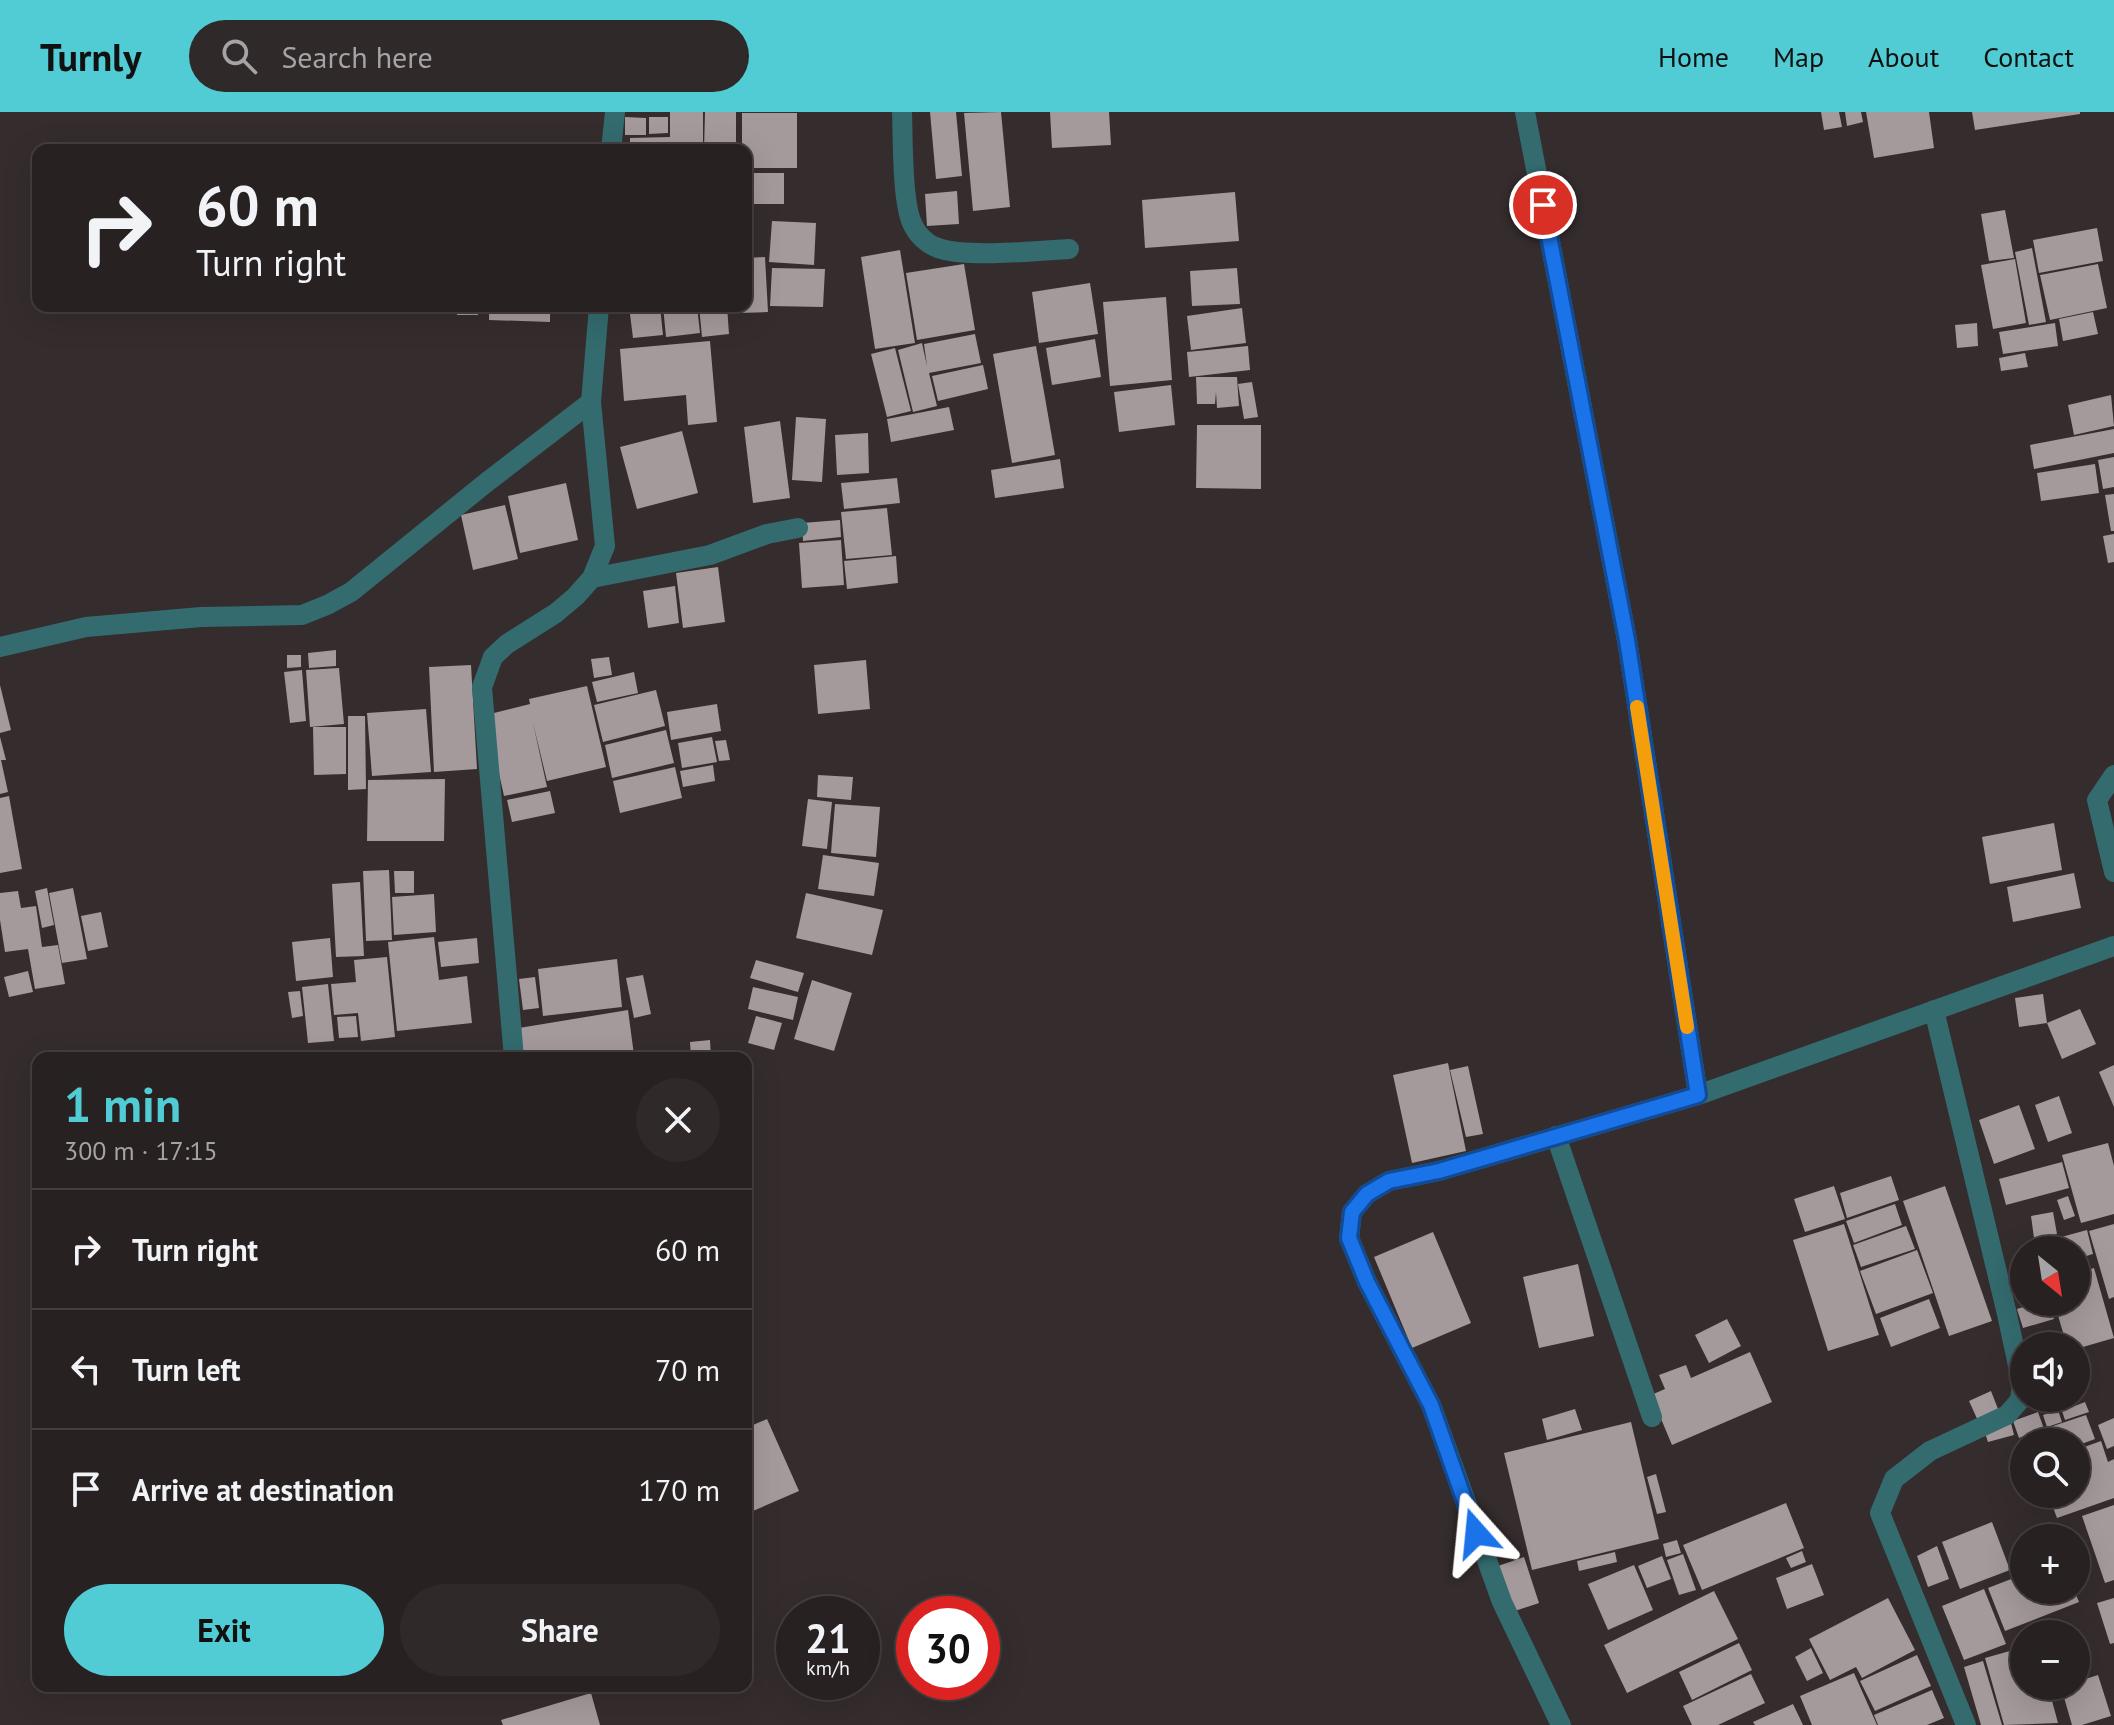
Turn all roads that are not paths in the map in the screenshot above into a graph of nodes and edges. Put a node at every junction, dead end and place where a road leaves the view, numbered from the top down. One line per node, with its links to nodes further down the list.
1 (615, 112): 4 (street)
2 (902, 112): 5 (street)
3 (1525, 112): 16 (street)
4 (612, 144)
5 (1069, 249)
6 (598, 312): 7 (street)
7 (591, 402): 9 (street); 10 (street)
8 (798, 528): 9 (street)
9 (592, 578): 15 (street)
10 (0, 647)
11 (2114, 775): 12 (street)
12 (2114, 872)
13 (2114, 946): 14 (street)
14 (1934, 1010): 16 (street); 20 (street)
15 (513, 1052)
16 (1698, 1095): 17 (street)
17 (1556, 1136): 18 (street); 19 (street)
18 (1652, 1417)
19 (1561, 1725)
20 (1966, 1725)

